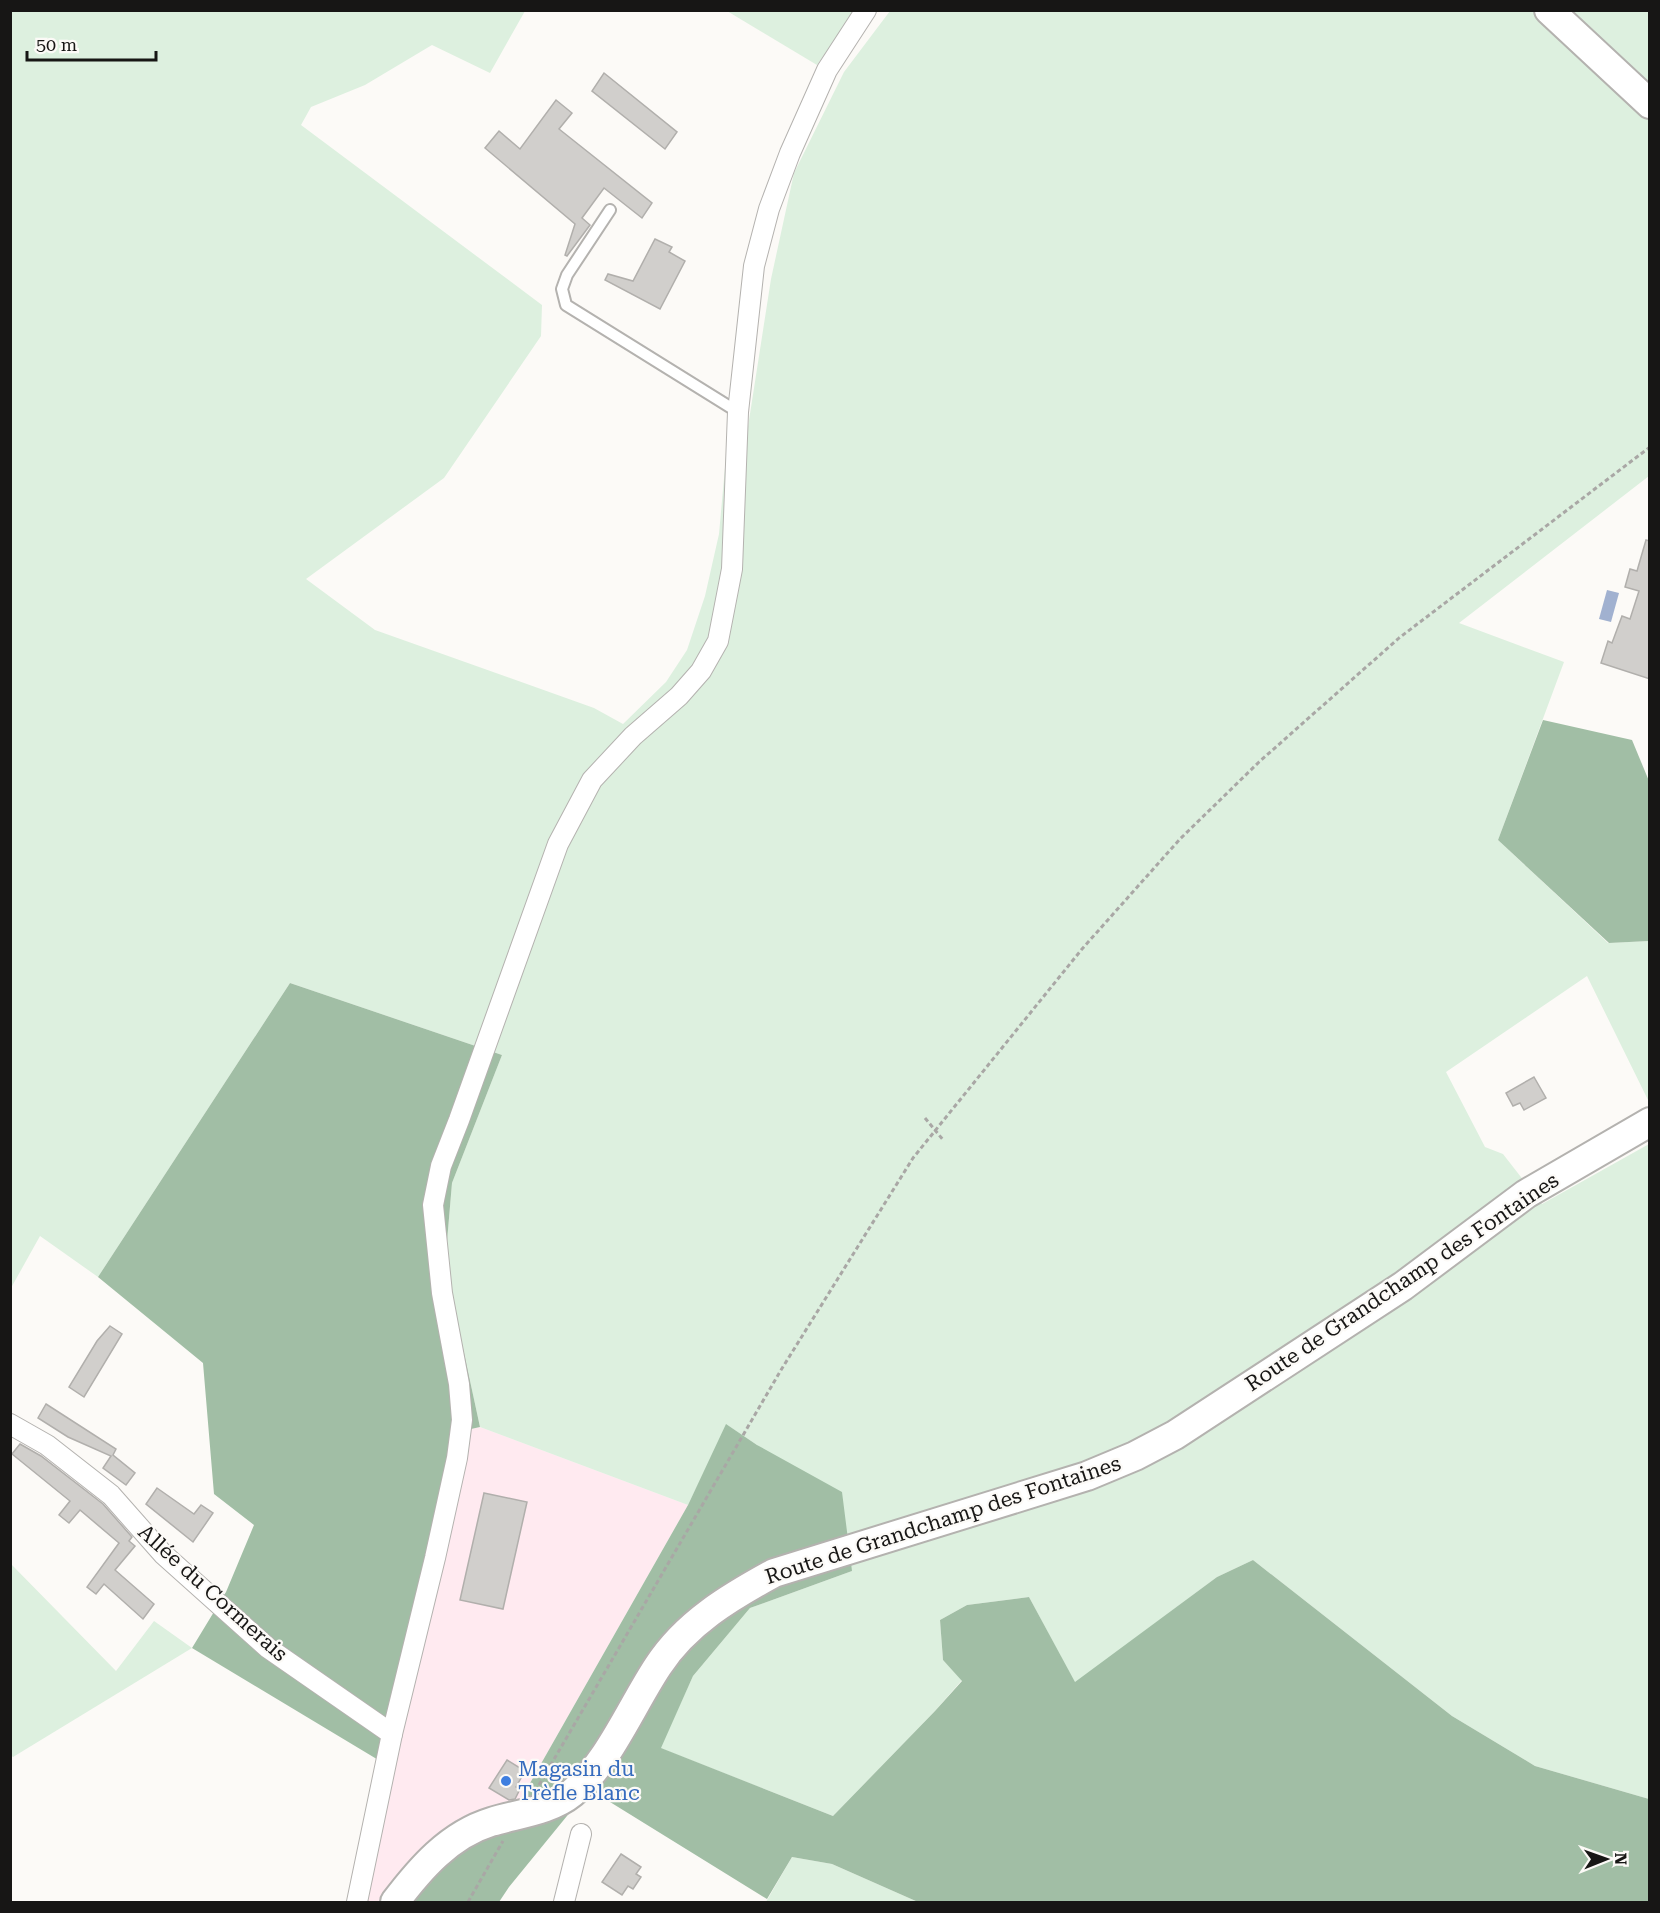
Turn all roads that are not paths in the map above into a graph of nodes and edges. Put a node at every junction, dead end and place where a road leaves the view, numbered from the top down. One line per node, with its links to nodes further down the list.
1 (867, 10): 5 (street)
2 (1549, 10): 3 (street)
3 (1650, 104)
4 (610, 210): 5 (lane)
5 (738, 412): 8 (street)
6 (1650, 1122): 11 (street, Route de Grandchamp des Fontaines)
7 (10, 1424): 8 (street, Allée du Cormerais)
8 (392, 1734): 10 (street)
9 (581, 1834): 12 (street)
10 (357, 1902)
11 (395, 1902)
12 (564, 1902)

